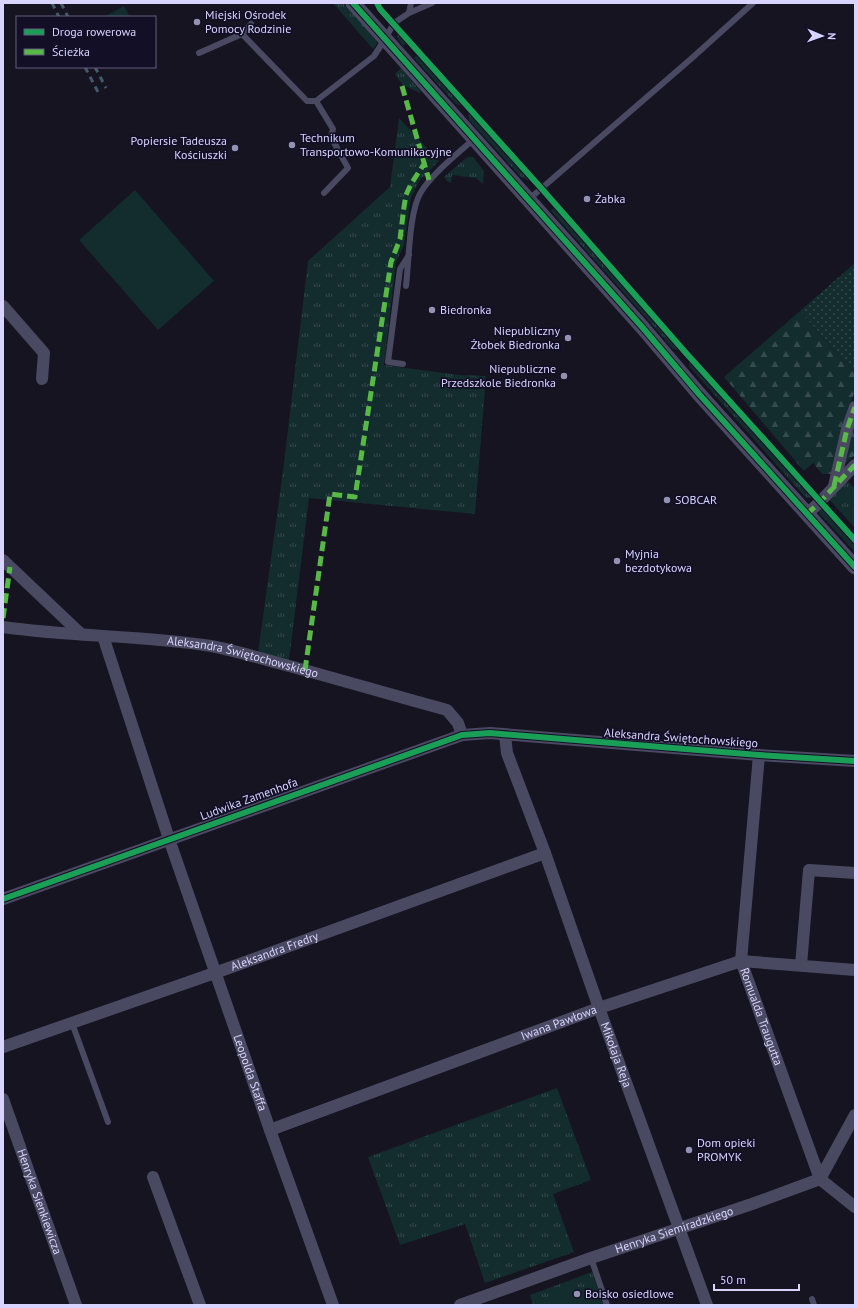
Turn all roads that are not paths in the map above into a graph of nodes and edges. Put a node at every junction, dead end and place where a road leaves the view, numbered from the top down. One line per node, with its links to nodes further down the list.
1 (353, 3): 8 (street)
2 (411, 3): 5 (lane)
3 (432, 3): 5 (lane)
4 (753, 3): 13 (lane)
5 (410, 13): 8 (lane)
6 (251, 24): 7 (lane)
7 (242, 34): 9 (lane); 10 (lane)
8 (385, 39): 10 (lane); 11 (street)
9 (199, 53)
10 (316, 101): 12 (lane)
11 (474, 139): 13 (street); 14 (lane)
12 (324, 193)
13 (528, 200): 22 (street)
14 (409, 253): 15 (lane); 17 (lane)
15 (406, 286)
16 (3, 306): 18 (street)
17 (403, 364)
18 (42, 379)
19 (855, 407): 21 (street)
20 (855, 466): 21 (street)
21 (834, 486): 22 (street)
22 (807, 514): 24 (street)
23 (3, 560): 26 (street)
24 (855, 567)
25 (3, 627): 26 (street, Aleksandra Świętochowskiego)
26 (80, 634): 27 (street, Aleksandra Świętochowskiego)
27 (103, 636): 28 (street, Aleksandra Świętochowskiego); 32 (street, Leopolda Staffa)
28 (462, 735): 29 (street, Ludwika Zamenhofa); 32 (street, Ludwika Zamenhofa)
29 (506, 735): 30 (street, Aleksandra Świętochowskiego); 33 (street, Mikołaja Reja)
30 (760, 755): 31 (street, Aleksandra Świętochowskiego); 36 (street, Romualda Traugutta)
31 (855, 760)
32 (169, 839): 35 (street, Ludwika Zamenhofa); 39 (street, Leopolda Staffa)
33 (545, 853): 39 (street, Aleksandra Fredry); 40 (street, Mikołaja Reja)
34 (855, 873): 37 (street)
35 (3, 899)
36 (741, 961): 37 (street, Iwana Pawłowa); 40 (street, Iwana Pawłowa); 48 (street, Romualda Traugutta)
37 (800, 965): 38 (street, Iwana Pawłowa)
38 (855, 970)
39 (217, 973): 41 (street, Aleksandra Fredry); 46 (street, Leopolda Staffa)
40 (599, 1008): 46 (street, Iwana Pawłowa); 50 (street, Mikołaja Reja)
41 (72, 1023): 42 (street, Aleksandra Fredry); 45 (lane)
42 (3, 1047)
43 (3, 1099): 53 (street, Henryka Sienkiewicza)
44 (855, 1115): 48 (street)
45 (108, 1122)
46 (270, 1130): 55 (street, Leopolda Staffa)
47 (154, 1177): 54 (street)
48 (820, 1179): 49 (street); 50 (street, Henryka Siemiradzkiego)
49 (855, 1207)
50 (680, 1229): 51 (street, Henryka Siemiradzkiego); 57 (street, Mikołaja Reja)
51 (591, 1258): 52 (street, Henryka Siemiradzkiego); 56 (lane)
52 (464, 1304)
53 (76, 1305)
54 (200, 1305)
55 (333, 1305)
56 (607, 1305)
57 (706, 1305)

